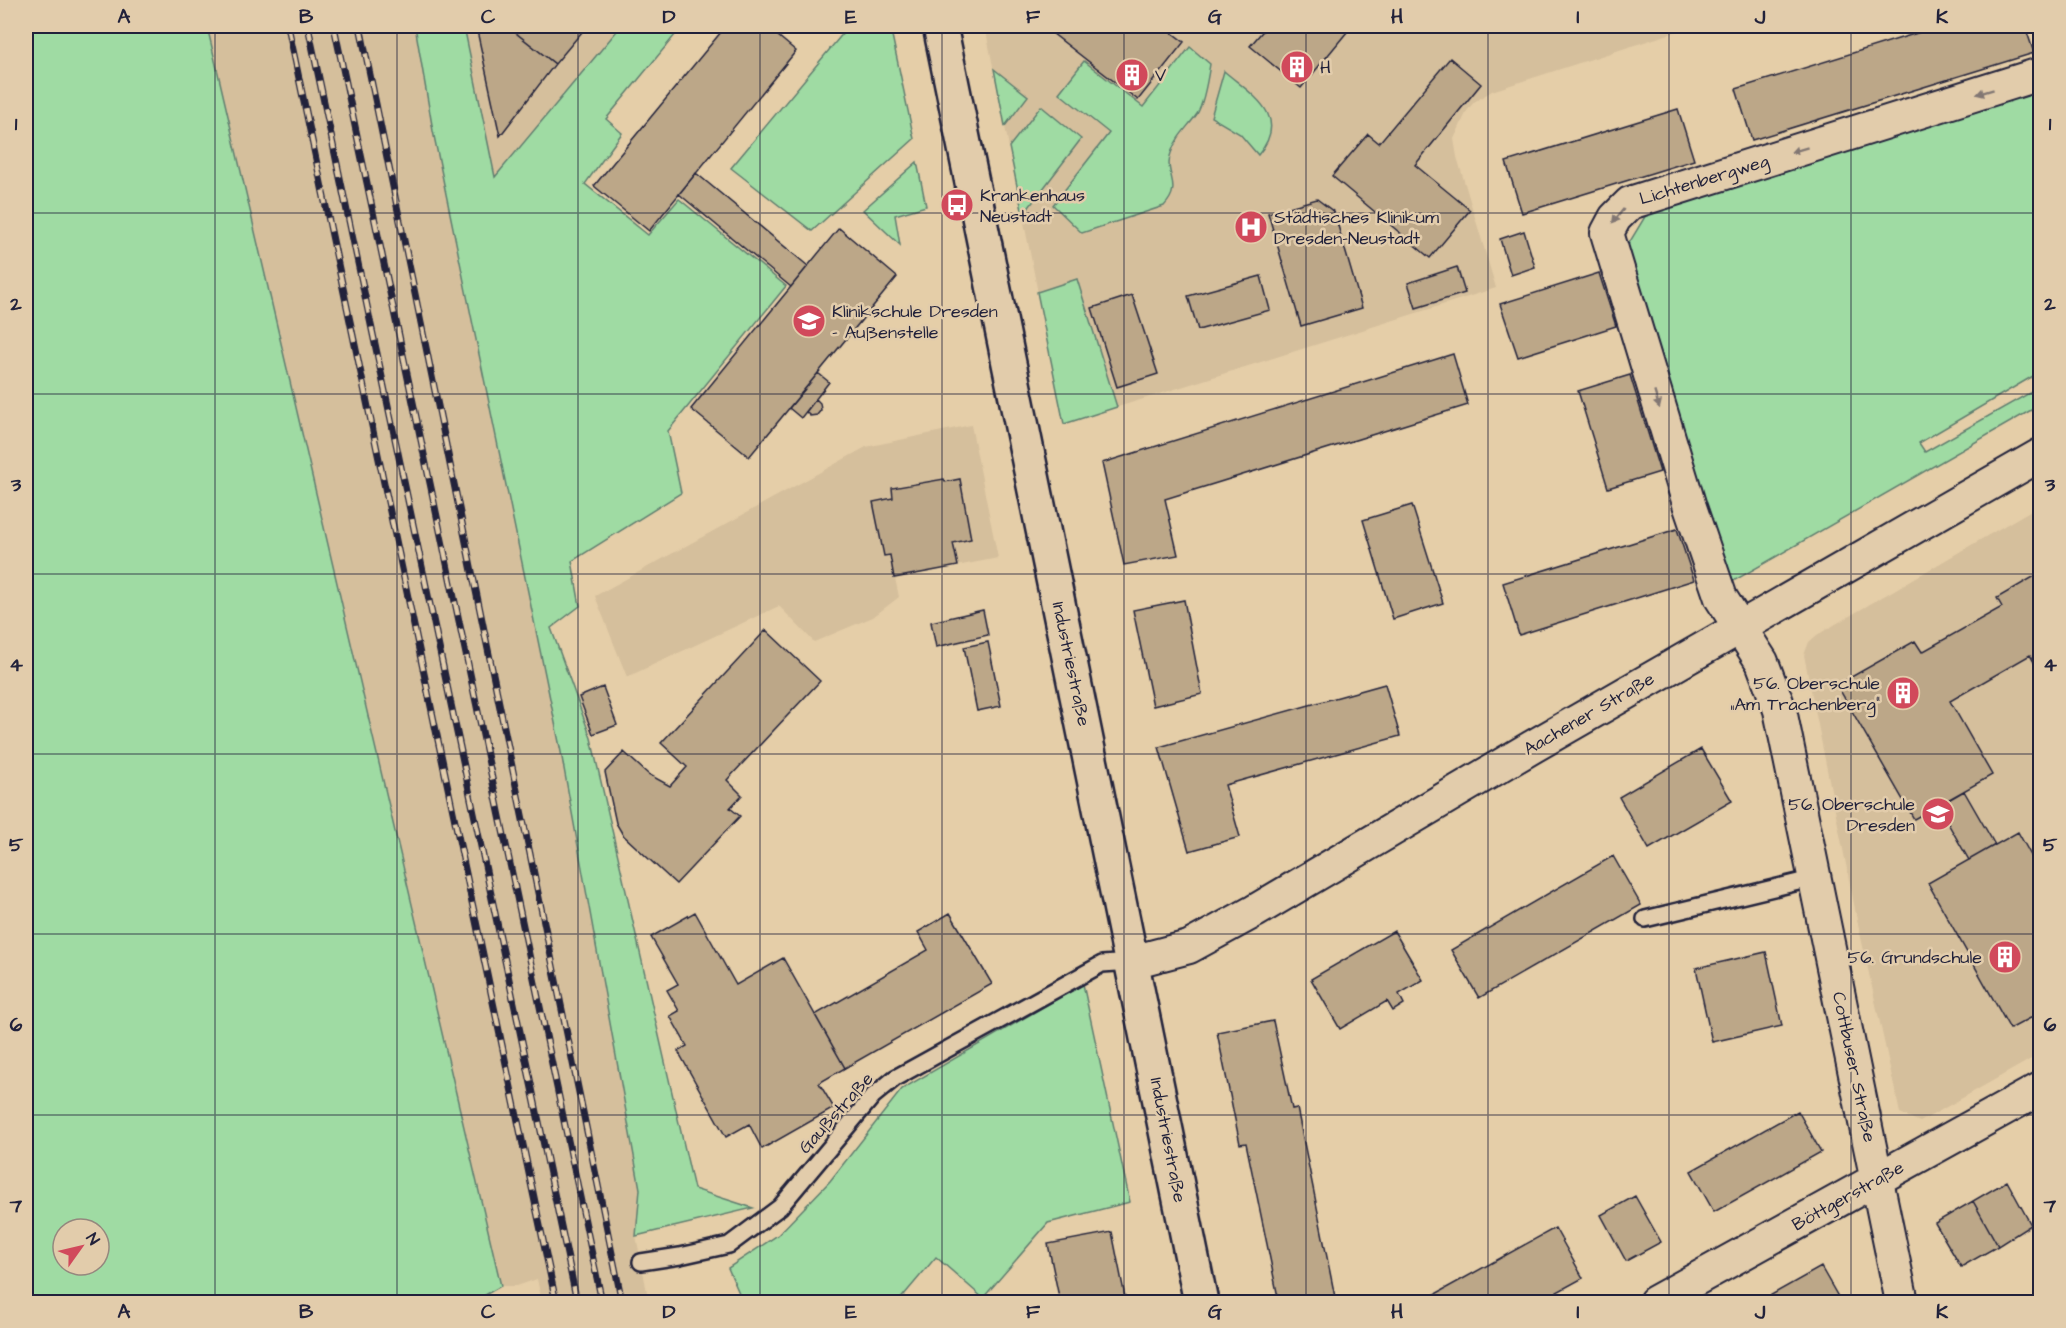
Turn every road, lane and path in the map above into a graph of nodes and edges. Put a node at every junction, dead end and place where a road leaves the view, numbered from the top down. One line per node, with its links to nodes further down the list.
1 (940, 26): 7 (street, Industriestraße)
2 (2040, 74): 4 (street, Lichtenbergweg, one-way to 4)
3 (2040, 455): 4 (street, Aachener Straße)
4 (1739, 628): 5 (street, Cottbuser Straße); 7 (street, Aachener Straße)
5 (1815, 878): 6 (lane); 9 (street, Cottbuser Straße)
6 (1645, 919)
7 (1132, 962): 10 (lane, Gaußstraße); 11 (street, Industriestraße)
8 (2040, 1089): 9 (street, Böttgerstraße)
9 (1877, 1180): 12 (street, Böttgerstraße); 13 (street, Cottbuser Straße)
10 (641, 1262)
11 (1201, 1302)
12 (1655, 1302)
13 (1902, 1302)

